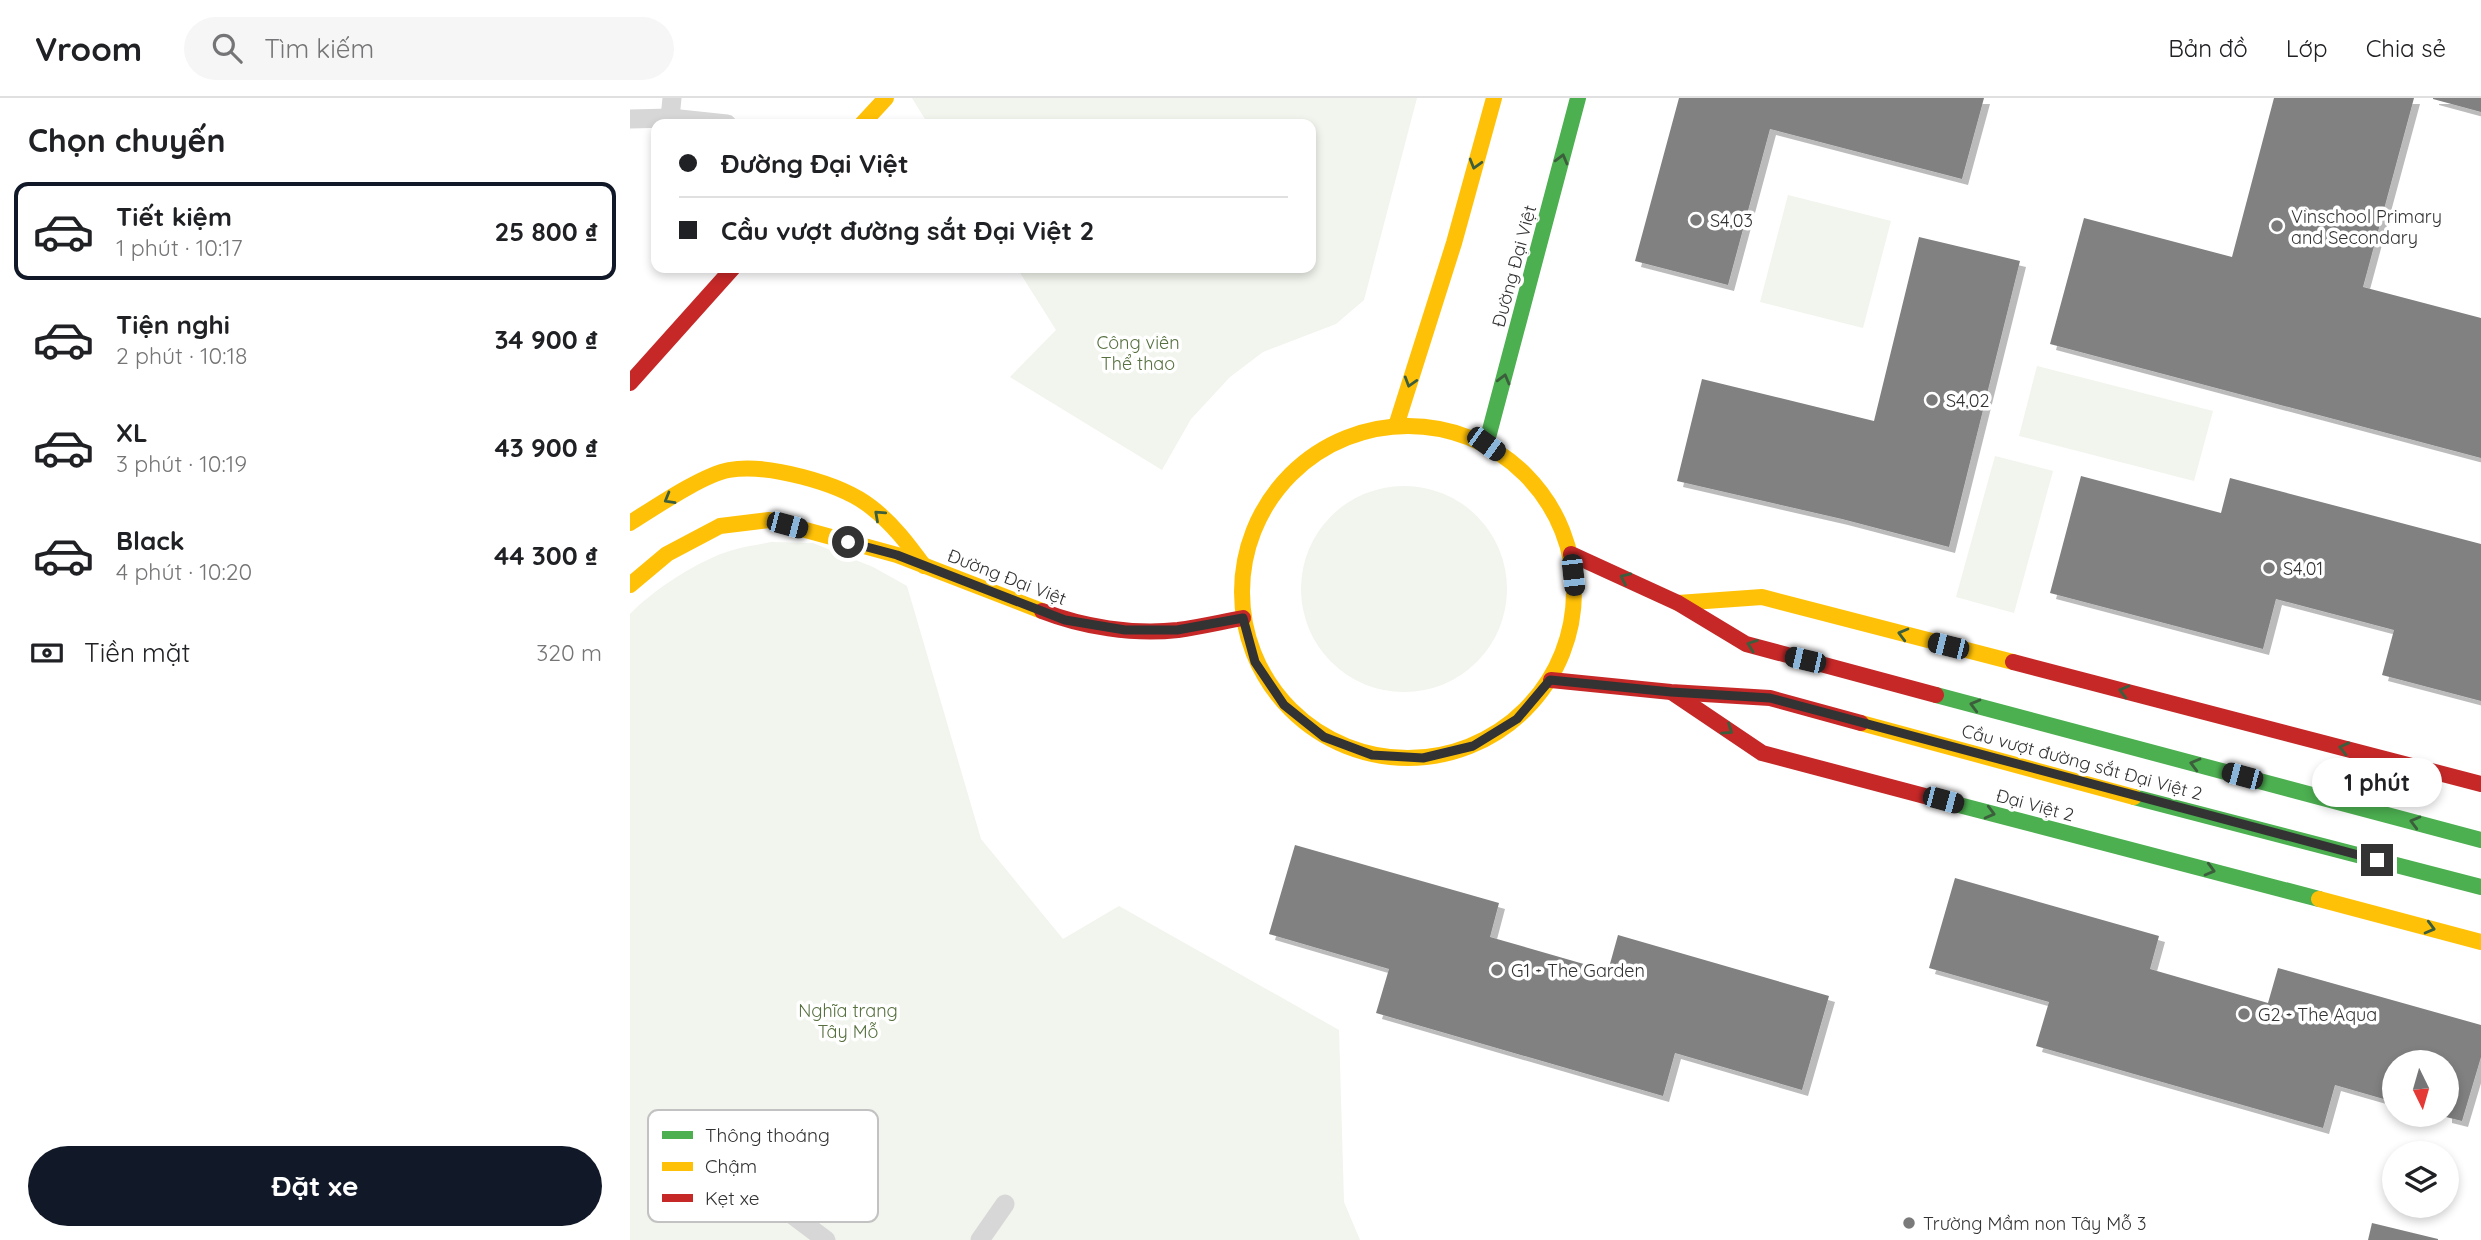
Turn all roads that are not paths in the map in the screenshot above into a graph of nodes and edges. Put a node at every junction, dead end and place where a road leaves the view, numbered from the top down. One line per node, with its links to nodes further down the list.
1 (672, 98): 5 (lane)
2 (886, 98): 7 (street)
3 (1494, 98): 11 (street, one-way to 11)
4 (1578, 98): 12 (street, Đường Đại Việt, one-way to 4)
5 (670, 118): 6 (lane); 8 (lane)
6 (680, 119)
7 (867, 119)
8 (630, 120)
9 (729, 273): 10 (street)
10 (630, 383)
11 (1396, 426): 12 (street); 18 (street)
12 (1486, 444): 14 (street)
13 (630, 523): 15 (street, Đường Đại Việt, one-way to 13)
14 (1571, 554): 17 (street, one-way to 14); 19 (street)
15 (924, 566): 16 (street, Đường Đại Việt); 18 (street, Đường Đại Việt)
16 (630, 585)
17 (1678, 603): 21 (street, one-way to 17); 22 (street, Cầu vượt đường sắt Đại Việt 2, one-way to 17)
18 (1243, 618): 19 (street)
19 (1550, 680): 20 (street, Đại Việt 2)
20 (1671, 692): 23 (street, Cầu vượt đường sắt Đại Việt 2); 24 (street, Đại Việt 2, one-way to 24)
21 (2481, 784)
22 (2481, 840)
23 (2481, 887)
24 (2481, 942)
25 (1005, 1204): 28 (lane)
26 (802, 1222): 27 (lane)
27 (826, 1240)
28 (980, 1240)

